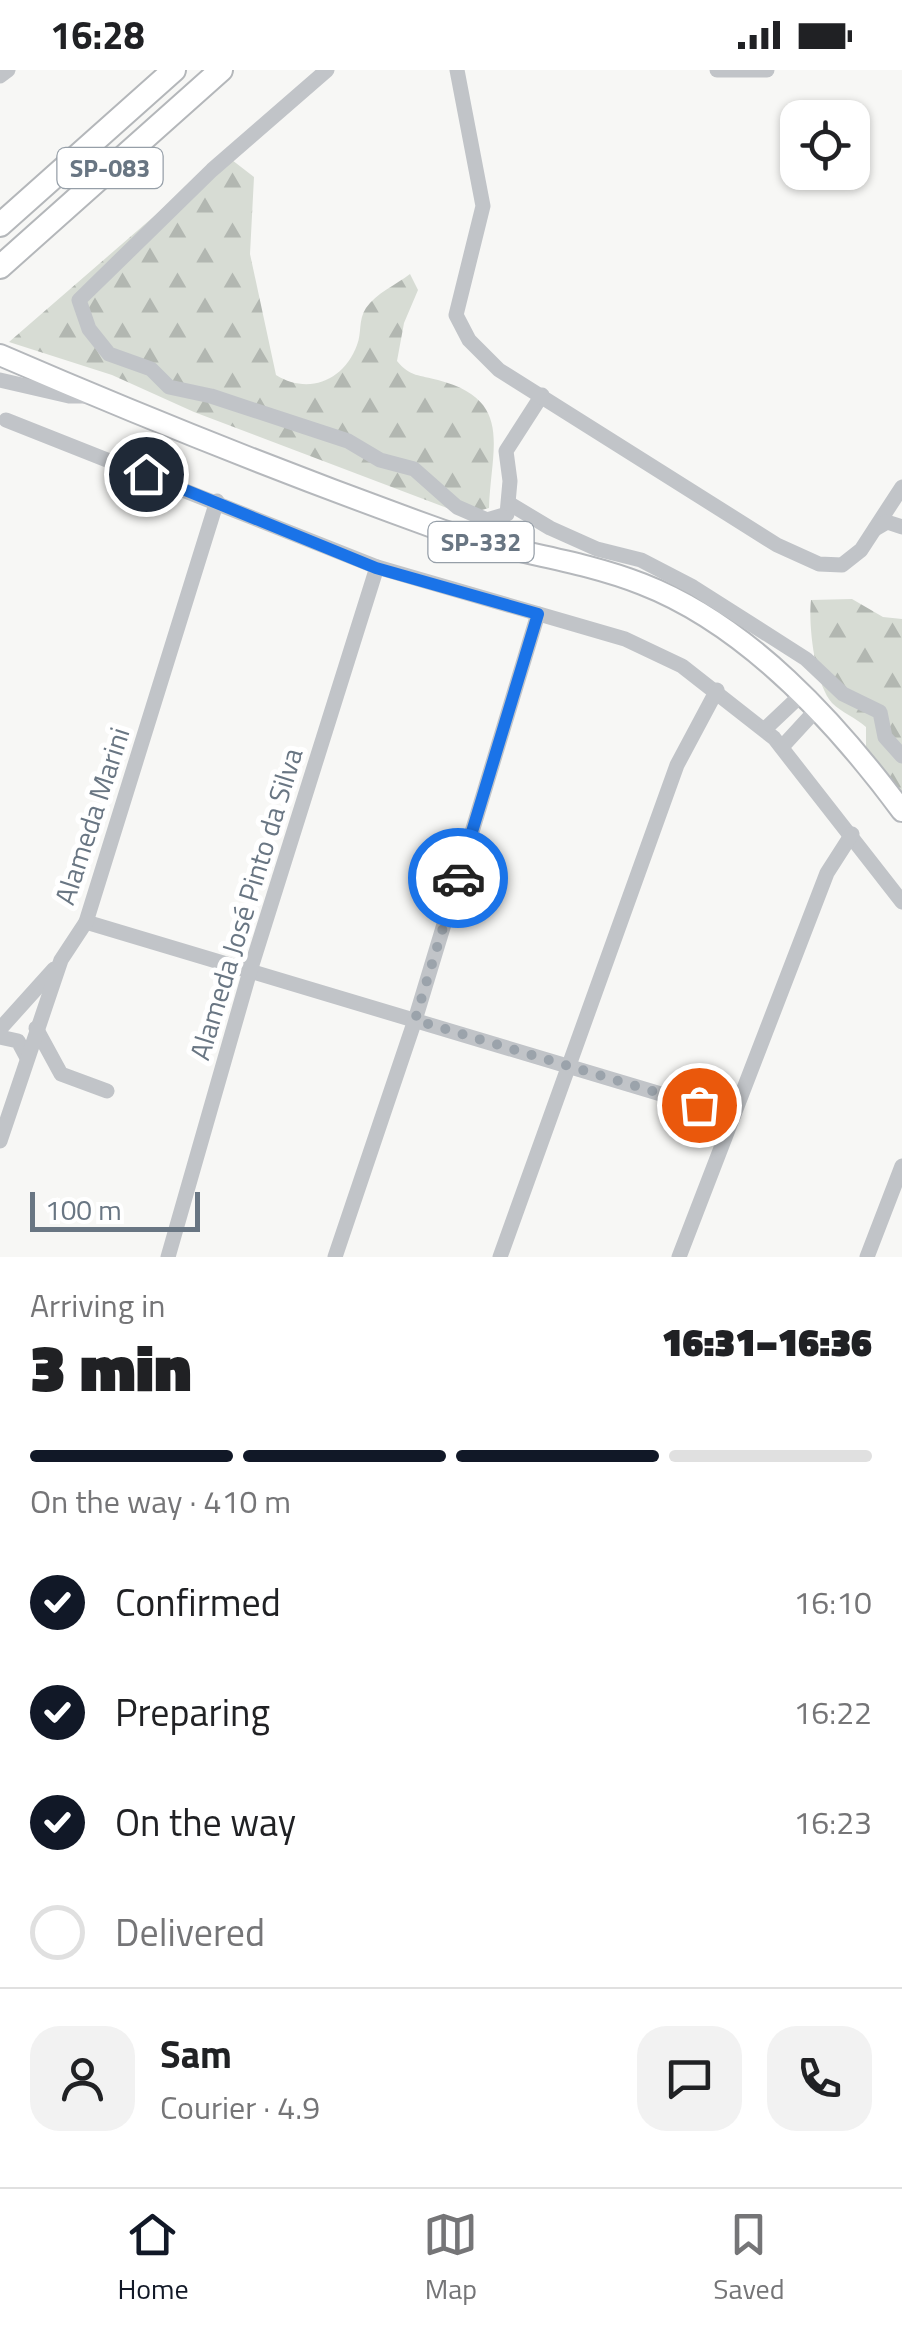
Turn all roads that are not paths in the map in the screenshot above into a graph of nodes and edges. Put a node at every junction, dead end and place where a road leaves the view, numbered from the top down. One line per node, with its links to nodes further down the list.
1 (8, 70): 8 (street)
2 (174, 70): 9 (highway, SP-083)
3 (221, 70): 10 (highway, SP-083)
4 (327, 70): 18 (street)
5 (456, 70): 13 (street)
6 (718, 70): 7 (street)
7 (767, 70)
8 (0, 76)
9 (0, 225)
10 (0, 267)
11 (0, 355): 14 (main road, SP-332)
12 (0, 380): 14 (street)
13 (542, 395): 18 (street); 20 (street)
14 (95, 396): 24 (main road, SP-332)
15 (6, 420): 17 (street)
16 (902, 487): 20 (street)
17 (217, 500): 21 (street); 31 (street, Alameda Marini)
18 (510, 504): 27 (street)
19 (902, 527): 20 (street)
20 (875, 528)
21 (376, 568): 22 (street); 33 (street, Alameda José Pinto da Silva)
22 (538, 614): 23 (street); 34 (street)
23 (717, 690): 25 (street); 38 (street)
24 (808, 703): 25 (street); 26 (street); 28 (main road, SP-332)
25 (765, 729): 26 (street)
26 (782, 748): 29 (street)
27 (902, 756)
28 (902, 812)
29 (852, 834): 30 (street); 40 (street)
30 (902, 902)
31 (86, 922): 32 (street, Alameda Marini); 33 (street)
32 (61, 960): 35 (street, Alameda Marini); 36 (street)
33 (250, 971): 34 (street); 43 (street, Alameda José Pinto da Silva)
34 (415, 1020): 38 (street); 44 (street)
35 (36, 1028): 37 (street, Alameda Marini); 39 (street)
36 (0, 1033): 37 (street)
37 (26, 1056): 41 (street, Alameda Marini)
38 (570, 1064): 40 (street); 45 (street)
39 (107, 1091)
40 (731, 1115): 46 (street)
41 (0, 1141)
42 (902, 1166): 47 (street)
43 (168, 1257)
44 (335, 1257)
45 (500, 1257)
46 (678, 1257)
47 (867, 1257)

